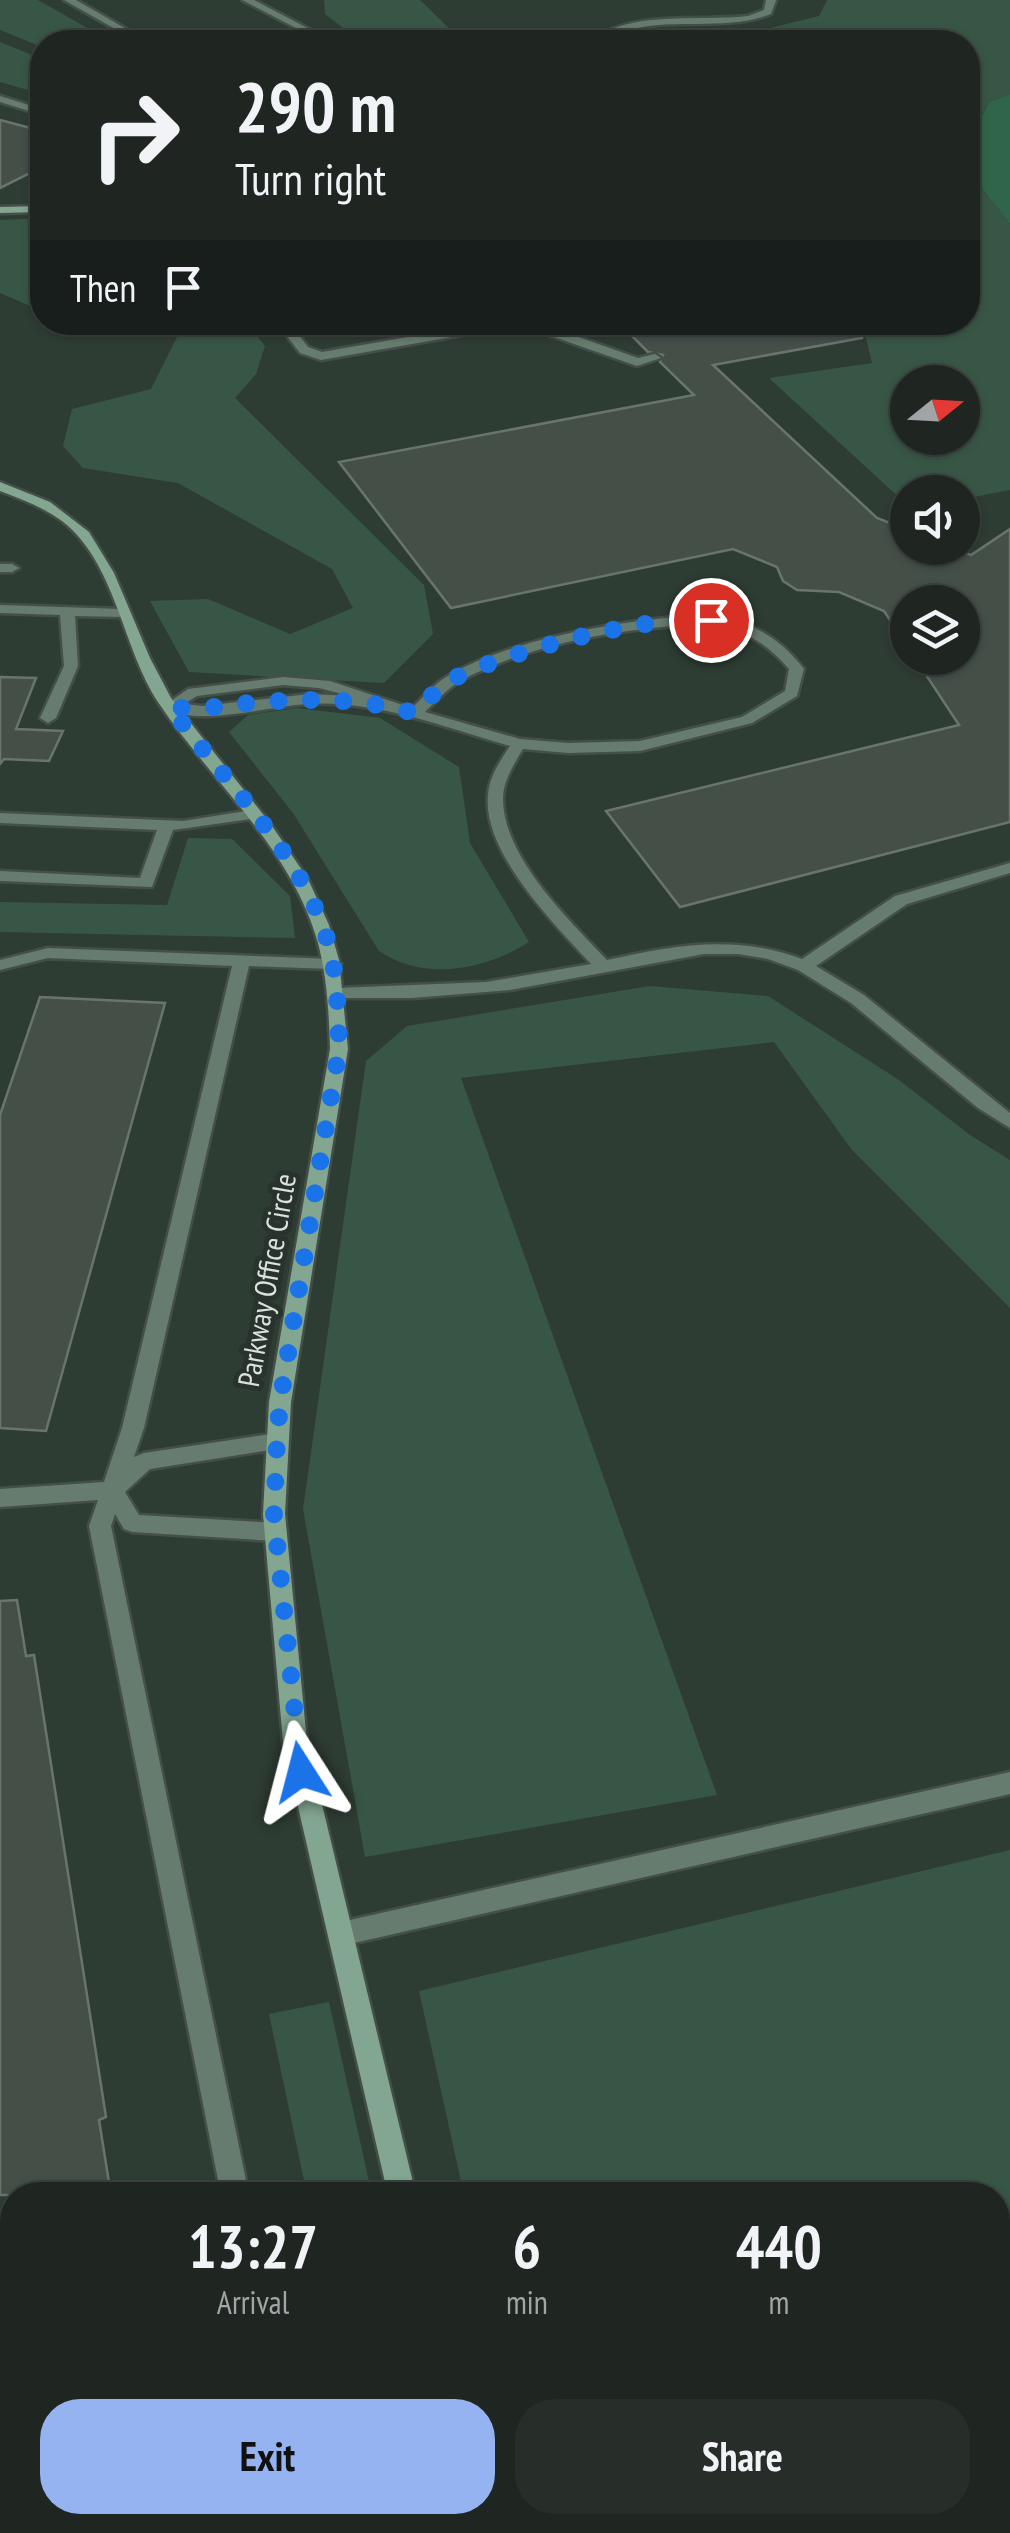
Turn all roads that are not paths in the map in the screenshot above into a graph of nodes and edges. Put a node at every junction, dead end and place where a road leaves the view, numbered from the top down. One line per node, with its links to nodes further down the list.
1 (69, 0): 4 (lane)
2 (247, 0): 5 (lane)
3 (771, 0): 6 (lane)
4 (123, 30)
5 (305, 30)
6 (610, 30)
7 (0, 99): 8 (lane)
8 (30, 108)
9 (30, 209): 10 (street)
10 (0, 210)
11 (292, 335): 12 (lane)
12 (444, 335)
13 (558, 335): 14 (lane)
14 (655, 358)
15 (0, 486): 18 (street, Parkway Office Circle)
16 (0, 609): 17 (lane)
17 (67, 611): 18 (lane); 21 (lane)
18 (122, 613): 19 (street, Parkway Office Circle)
19 (170, 707): 20 (lane); 23 (street, Parkway Office Circle)
20 (414, 713): 22 (lane); 22 (lane)
21 (48, 718)
22 (519, 744): 31 (lane)
23 (252, 816): 25 (lane); 29 (street, Parkway Office Circle)
24 (0, 818): 25 (lane)
25 (166, 826): 27 (lane)
26 (1010, 868): 32 (lane)
27 (0, 876)
28 (242, 960): 29 (lane); 30 (lane); 36 (lane)
29 (332, 964): 33 (street, Parkway Office Circle)
30 (0, 965)
31 (603, 966): 32 (lane); 33 (lane)
32 (804, 966): 34 (lane)
33 (338, 994): 35 (street, Parkway Office Circle)
34 (1010, 1122)
35 (277, 1441): 36 (lane); 38 (street, Parkway Office Circle)
36 (112, 1490): 37 (lane); 38 (lane); 41 (lane)
37 (0, 1498)
38 (276, 1532): 40 (street, Parkway Office Circle)
39 (1010, 1783): 40 (lane)
40 (341, 1934): 42 (street, Parkway Office Circle)
41 (232, 2182)
42 (399, 2182)

